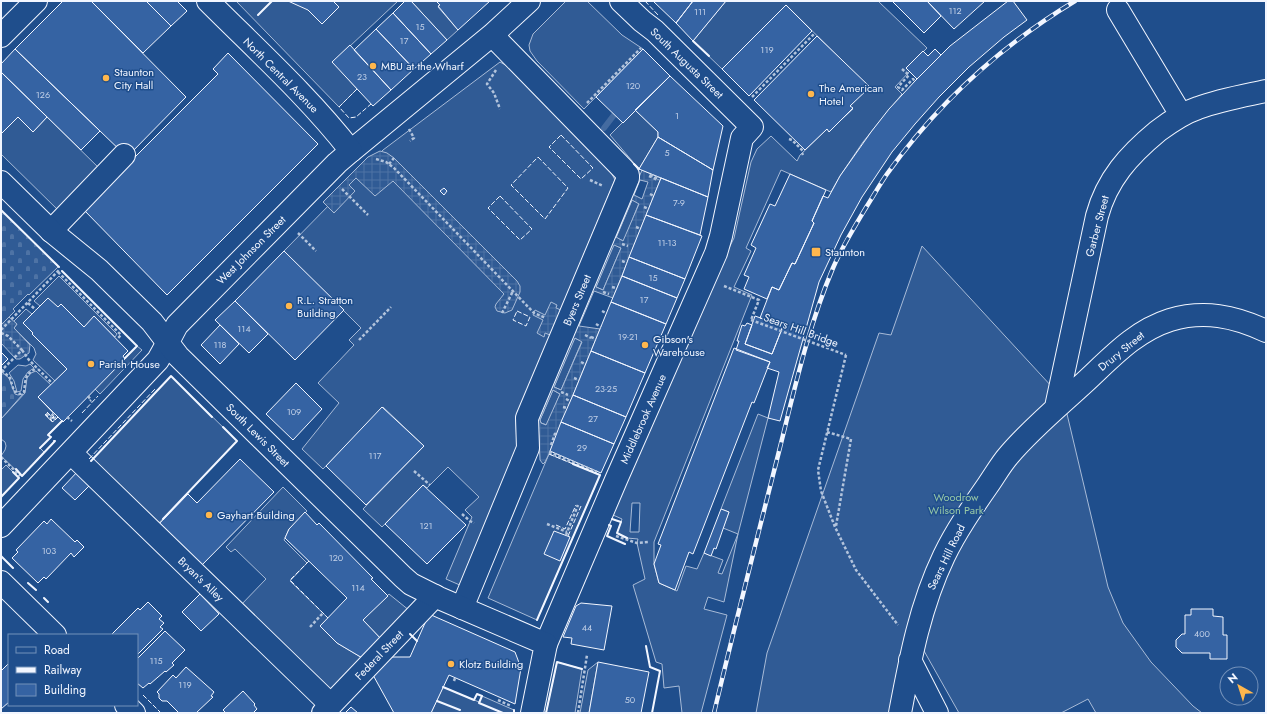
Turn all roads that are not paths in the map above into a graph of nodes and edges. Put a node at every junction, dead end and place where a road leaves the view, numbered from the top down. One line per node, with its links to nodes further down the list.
1 (36, 1): 7 (street)
2 (208, 1): 11 (street, North Central Avenue)
3 (529, 1): 6 (street, West Johnson Street)
4 (621, 1): 10 (street, South Augusta Street)
5 (1118, 10): 9 (street)
6 (492, 35): 11 (street, West Johnson Street); 22 (street, Byers Street)
7 (1, 36)
8 (1266, 91): 9 (street, Garber Street)
9 (1182, 116): 17 (street, Garber Street)
10 (752, 127): 24 (street, Middlebrook Avenue)
11 (351, 151): 16 (street, West Johnson Street)
12 (124, 155): 14 (street)
13 (1, 182): 14 (street, South Lewis Street)
14 (51, 231): 16 (street, South Lewis Street)
15 (1266, 331): 17 (street, Drury Street)
16 (168, 342): 18 (street, West Johnson Street); 21 (street, South Lewis Street)
17 (1056, 407): 25 (street, Sears Hill Road)
18 (71, 453): 19 (street, West Johnson Street); 26 (street, Bryan's Alley)
19 (1, 526)
20 (1, 582): 23 (street)
21 (436, 596): 22 (street, South Lewis Street); 26 (street, Federal Street)
22 (462, 608): 24 (street, South Lewis Street)
23 (54, 634)
24 (546, 644): 27 (street, Middlebrook Avenue)
25 (912, 653): 28 (street, Sears Hill Road); 29 (street)
26 (327, 709)
27 (525, 711)
28 (900, 713)
29 (937, 713)

